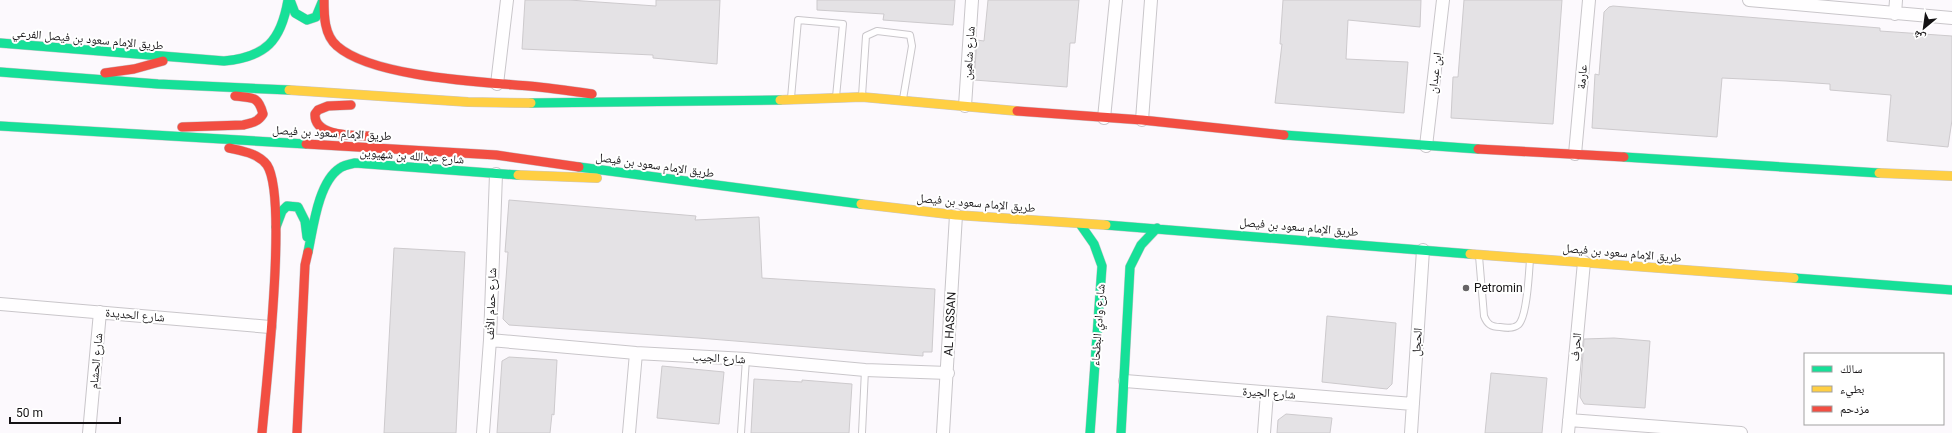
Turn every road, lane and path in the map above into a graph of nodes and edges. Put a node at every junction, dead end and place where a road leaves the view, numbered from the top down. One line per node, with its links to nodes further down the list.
1 (289, 0): 2 (main road); 14 (main road)
2 (323, 0): 18 (main road)
3 (507, 0): 18 (street)
4 (972, 0): 25 (street, شارع شاهين)
5 (1116, 0): 26 (street)
6 (1151, 0): 27 (street)
7 (1443, 0): 31 (street, ابن عبدان)
8 (1589, 0): 33 (street, عارمة)
9 (1749, 0): 11 (street)
10 (1896, 0): 11 (street)
11 (1895, 14): 12 (street)
12 (1952, 18)
13 (0, 43): 14 (main road, طريق الإمام سعود بن فيصل الفرعي)
14 (175, 58): 16 (main road)
15 (0, 72): 16 (main road)
16 (73, 77): 17 (main road)
17 (158, 84): 22 (main road); 29 (main road)
18 (497, 84): 23 (main road)
19 (836, 97): 20 (main road); 21 (main road); 21 (lane)
20 (862, 97): 24 (main road); 24 (lane)
21 (791, 98): 23 (main road)
22 (441, 100): 23 (main road); 32 (main road)
23 (635, 101)
24 (903, 101): 25 (main road)
25 (965, 106): 26 (main road)
26 (1104, 118): 27 (main road)
27 (1142, 120): 31 (main road)
28 (0, 126): 29 (main road, طريق الإمام سعود بن فيصل)
29 (93, 131): 30 (main road, طريق الإمام سعود بن فيصل)
30 (157, 136): 32 (main road, طريق الإمام سعود بن فيصل); 40 (main road)
31 (1426, 146): 33 (main road)
32 (457, 152): 36 (main road, طريق الإمام سعود بن فيصل)
33 (1575, 154): 35 (main road)
34 (496, 174): 36 (main road, شارع عبدالله بن شهيوين); 42 (main road, شارع عبدالله بن شهيوين); 50 (street, شارع حمام الأنف)
35 (1952, 176)
36 (661, 178): 37 (main road, طريق الإمام سعود بن فيصل)
37 (956, 215): 38 (main road, طريق الإمام سعود بن فيصل); 54 (street, AL HASSAN)
38 (1080, 224): 39 (main road, طريق الإمام سعود بن فيصل); 67 (main road, شارع وادي البطحاء)
39 (1157, 228): 41 (main road, طريق الإمام سعود بن فيصل); 55 (main road)
40 (275, 232): 42 (main road); 49 (main road)
41 (1423, 250): 43 (main road, طريق الإمام سعود بن فيصل); 57 (street, الحجل)
42 (308, 251): 61 (main road, شارع عبدالله بن شهيوين)
43 (1479, 254): 44 (main road, طريق الإمام سعود بن فيصل); 44 (lane)
44 (1530, 258): 45 (main road, طريق الإمام سعود بن فيصل)
45 (1584, 262): 46 (main road, طريق الإمام سعود بن فيصل); 58 (street, الحرف)
46 (1952, 290)
47 (0, 304): 48 (street, شارع الحديدة)
48 (100, 312): 49 (street, شارع الحديدة); 59 (street, شارع الحشام)
49 (270, 326): 60 (main road)
50 (490, 340): 51 (street, شارع الجيب); 62 (street, شارع حمام الأنف)
51 (636, 353): 52 (street, شارع الجيب); 63 (street)
52 (746, 359): 53 (street, شارع الجيب); 64 (lane)
53 (865, 370): 54 (street, شارع الجيب); 65 (lane)
54 (948, 373): 66 (street, AL HASSAN)
55 (1125, 381): 56 (street, شارع الجيرة); 68 (main road)
56 (1267, 393): 57 (street, شارع الجيرة); 69 (street)
57 (1413, 404): 70 (street, الحجل)
58 (1569, 420): 71 (street, الحرف); 72 (street)
59 (90, 433)
60 (262, 433)
61 (297, 433)
62 (483, 433)
63 (629, 433)
64 (741, 433)
65 (862, 433)
66 (943, 433)
67 (1090, 433)
68 (1122, 433)
69 (1264, 433)
70 (1411, 433)
71 (1568, 433)
72 (1741, 433)

